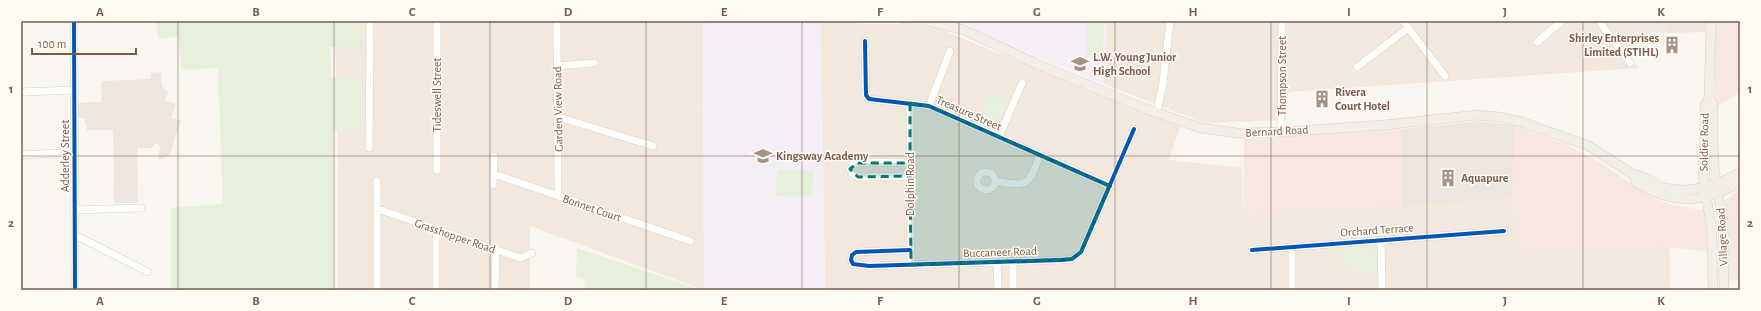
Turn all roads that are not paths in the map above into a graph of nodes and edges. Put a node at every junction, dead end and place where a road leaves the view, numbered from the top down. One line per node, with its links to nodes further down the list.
1 (74, 21): 22 (street, Adderley Street)
2 (370, 21): 33 (street)
3 (437, 21): 39 (street, Tideswell Street)
4 (558, 21): 18 (street, Garden View Road)
5 (928, 21): 27 (main road, Bernard Road)
6 (1170, 21): 27 (street)
7 (1403, 21): 12 (street)
8 (1562, 21): 14 (street)
9 (1711, 21): 24 (main road, Soldier Road)
10 (1283, 22): 30 (street, Thompson Street)
11 (1603, 22): 16 (street)
12 (1408, 28): 19 (street); 20 (street)
13 (865, 41): 25 (street, Treasure Street)
14 (1537, 42)
15 (950, 51): 26 (street)
16 (1630, 62)
17 (594, 63): 18 (street)
18 (557, 66): 28 (street, Garden View Road)
19 (1357, 68)
20 (1445, 76)
21 (1022, 83): 31 (street)
22 (74, 90): 23 (street); 34 (street, Adderley Street)
23 (21, 92)
24 (1709, 98): 47 (main road, Soldier Road); 50 (main road, Soldier Road)
25 (910, 103): 26 (street, Treasure Street); 38 (street, Dolphin Road)
26 (930, 106): 31 (street, Treasure Street)
27 (1157, 112): 30 (main road, Bernard Road)
28 (558, 117): 32 (street); 52 (street, Garden View Road)
29 (1134, 129): 49 (street, Buccaneer Road)
30 (1281, 132): 42 (main road, Bernard Road)
31 (999, 137): 36 (street, Treasure Street)
32 (653, 146)
33 (369, 148)
34 (74, 152): 35 (street); 56 (street, Adderley Street)
35 (21, 155)
36 (1040, 155): 45 (street); 49 (street, Treasure Street)
37 (494, 156): 41 (street)
38 (910, 163): 43 (street, Dolphin Road); 43 (street)
39 (437, 170)
40 (1740, 172): 47 (main road, Bernard Road)
41 (494, 174): 48 (street); 52 (street, Bonnet Court)
42 (1634, 175): 50 (main road, Bernard Road); 53 (main road, Bernard Road)
43 (910, 176): 64 (street, Dolphin Road)
44 (377, 181): 55 (street)
45 (995, 181)
46 (1740, 182): 51 (main road, Bernard Road)
47 (1716, 184): 50 (main road, Bernard Road); 51 (main road, Village Road)
48 (493, 185)
49 (1110, 186): 68 (street, Buccaneer Road)
50 (1704, 187): 53 (main road, Village Road)
51 (1718, 193): 53 (main road, Bernard Road); 80 (main road, Village Road)
52 (558, 196): 61 (street, Bonnet Court)
53 (1706, 197): 79 (main road, Village Road)
54 (141, 208): 56 (street)
55 (378, 209): 57 (street, Grasshopper Road); 72 (street)
56 (75, 210): 59 (street, Adderley Street)
57 (436, 230): 63 (street, Grasshopper Road); 73 (street)
58 (1504, 231): 60 (street, Orchard Terrace)
59 (75, 235): 70 (street); 71 (street, Adderley Street)
60 (1381, 240): 62 (street, Orchard Terrace); 78 (street)
61 (690, 241)
62 (1292, 247): 65 (street, Orchard Terrace); 77 (street)
63 (496, 250): 66 (street, Grasshopper Road); 74 (street)
64 (910, 250): 69 (street, Dolphin Road); 69 (street, Buccaneer Road)
65 (1252, 250)
66 (532, 253)
67 (997, 262): 68 (street, Buccaneer Road); 69 (street, Buccaneer Road); 75 (street)
68 (1013, 262): 76 (street)
69 (910, 265)
70 (148, 272)
71 (75, 290)
72 (377, 290)
73 (436, 290)
74 (495, 290)
75 (998, 290)
76 (1013, 290)
77 (1292, 290)
78 (1382, 290)
79 (1713, 290)
80 (1724, 290)

